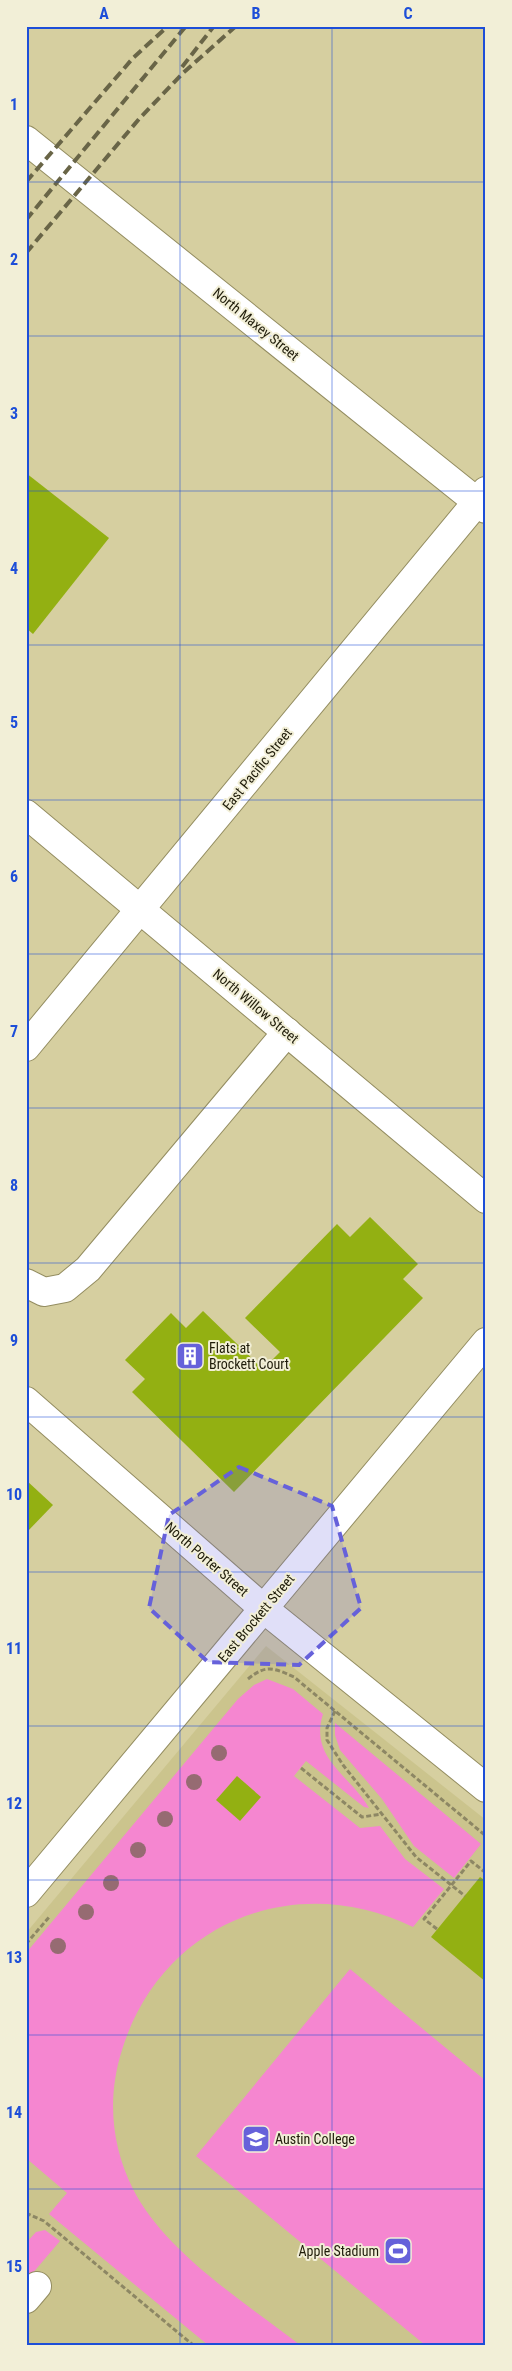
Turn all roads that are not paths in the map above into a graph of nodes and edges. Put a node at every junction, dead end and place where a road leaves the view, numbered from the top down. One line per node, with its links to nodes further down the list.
1 (26, 140): 2 (street, North Maxey Street)
2 (483, 501): 4 (street, East Pacific Street)
3 (26, 814): 4 (street, North Willow Street)
4 (141, 910): 5 (street, North Willow Street); 6 (street, East Pacific Street)
5 (286, 1032): 7 (street, North Willow Street); 8 (street)
6 (26, 1047)
7 (486, 1199)
8 (26, 1283)
9 (486, 1342): 11 (street, East Brockett Street)
10 (26, 1401): 11 (street, North Porter Street)
11 (264, 1609): 12 (street, North Porter Street); 13 (street, East Brockett Street)
12 (486, 1788)
13 (26, 1893)

